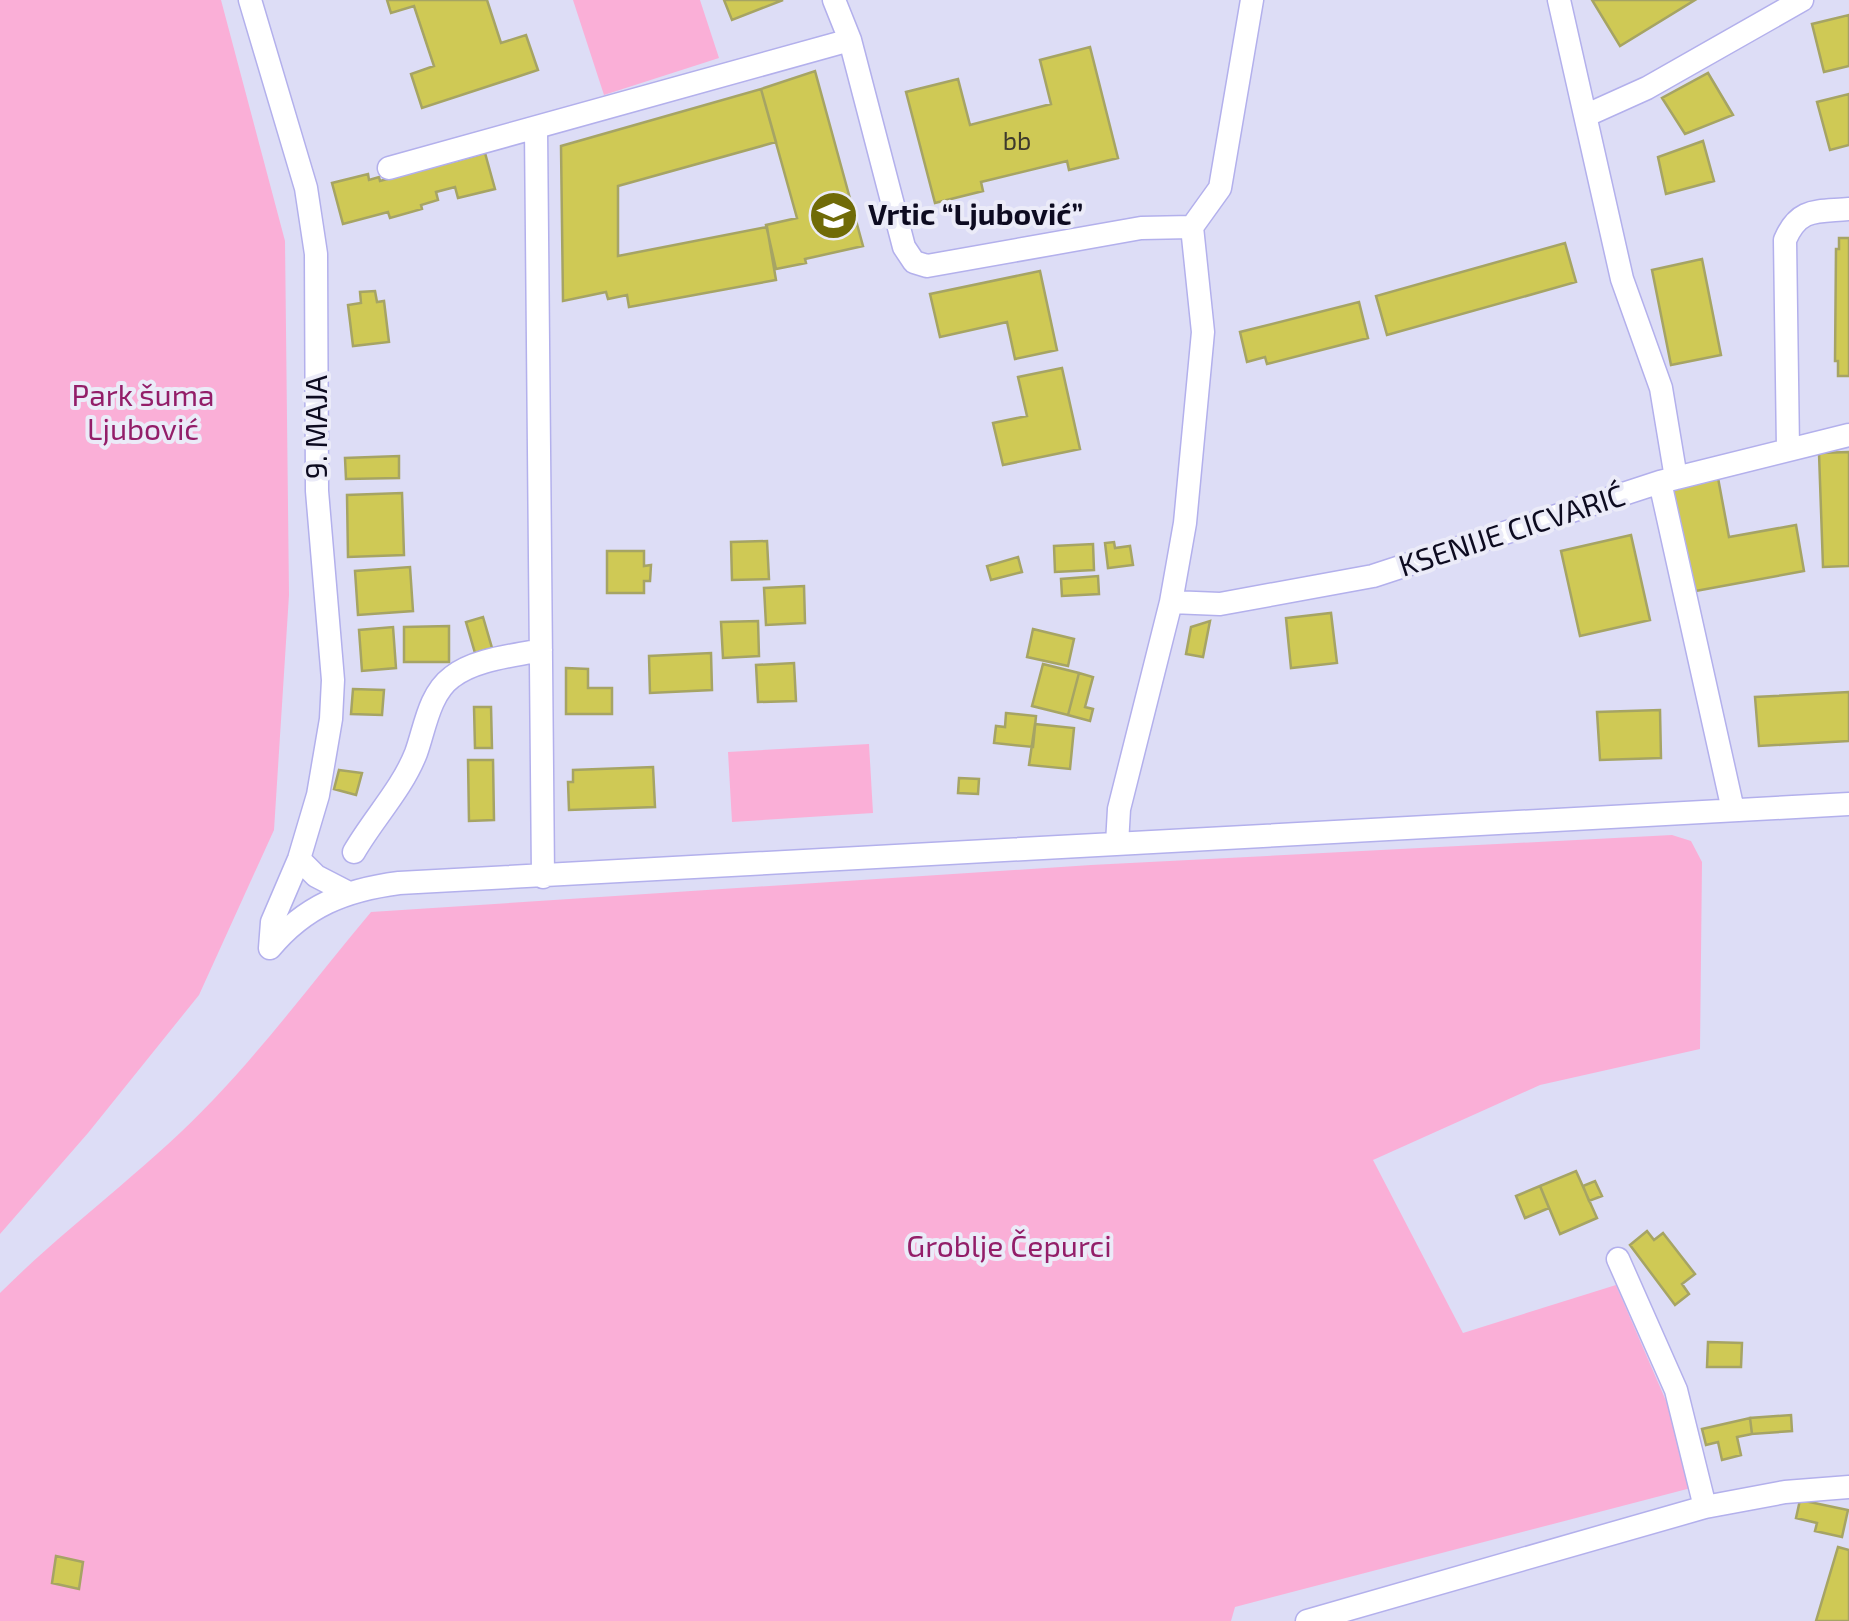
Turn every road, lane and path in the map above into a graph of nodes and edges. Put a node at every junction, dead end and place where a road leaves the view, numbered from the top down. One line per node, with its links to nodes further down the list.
1 (250, 0): 21 (street, 9. MAJA)
2 (834, 0): 6 (street)
3 (1252, 0): 11 (street)
4 (1559, 0): 7 (street)
5 (1802, 0): 7 (street)
6 (850, 40): 8 (street); 11 (street)
7 (1586, 115): 14 (street)
8 (536, 130): 9 (street); 16 (street)
9 (389, 168)
10 (1849, 209): 13 (street)
11 (1192, 227): 15 (street)
12 (1849, 435): 13 (street, KSENIJE CICVARIĆ)
13 (1788, 450): 14 (street, KSENIJE CICVARIĆ)
14 (1668, 480): 15 (street, KSENIJE CICVARIĆ); 18 (street)
15 (1170, 602): 19 (street)
16 (541, 650): 20 (street); 22 (street)
17 (1849, 804): 18 (street)
18 (1732, 810): 19 (street)
19 (1117, 844): 22 (street)
20 (354, 852)
21 (300, 859): 23 (street); 23 (street, 9. MAJA)
22 (543, 878): 23 (street)
23 (348, 892)
24 (1618, 1260): 26 (street)
25 (1849, 1487): 26 (street)
26 (1705, 1507): 27 (street)
27 (1307, 1621)

